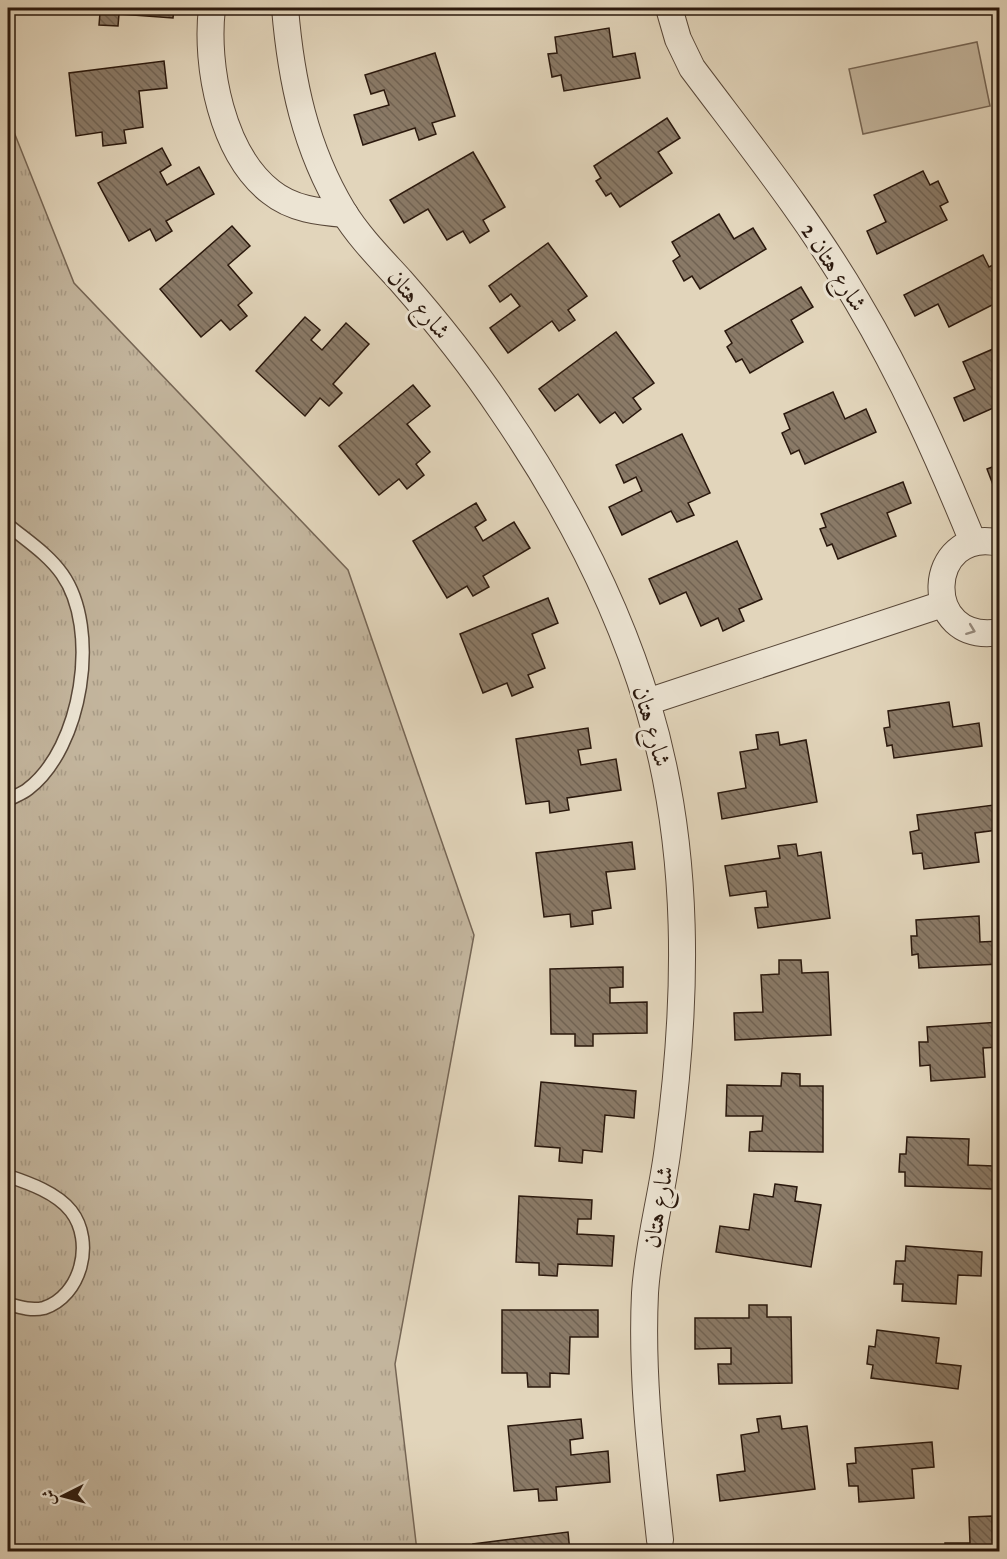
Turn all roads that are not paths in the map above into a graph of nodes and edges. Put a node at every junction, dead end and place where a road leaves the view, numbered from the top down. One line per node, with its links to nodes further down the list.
1 (212, 8): 4 (street)
2 (285, 8): 4 (street, شارع هتان)
3 (669, 8): 6 (street, شارع هتان 2)
4 (345, 214): 10 (street, شارع هتان)
5 (8, 525): 11 (lane)
6 (973, 542): 7 (street); 8 (street)
7 (999, 543)
8 (943, 604): 9 (street, one-way to 9); 10 (street)
9 (999, 632)
10 (647, 702): 14 (street, شارع هتان)
11 (8, 800)
12 (8, 1176): 13 (lane)
13 (8, 1304)
14 (660, 1540)

